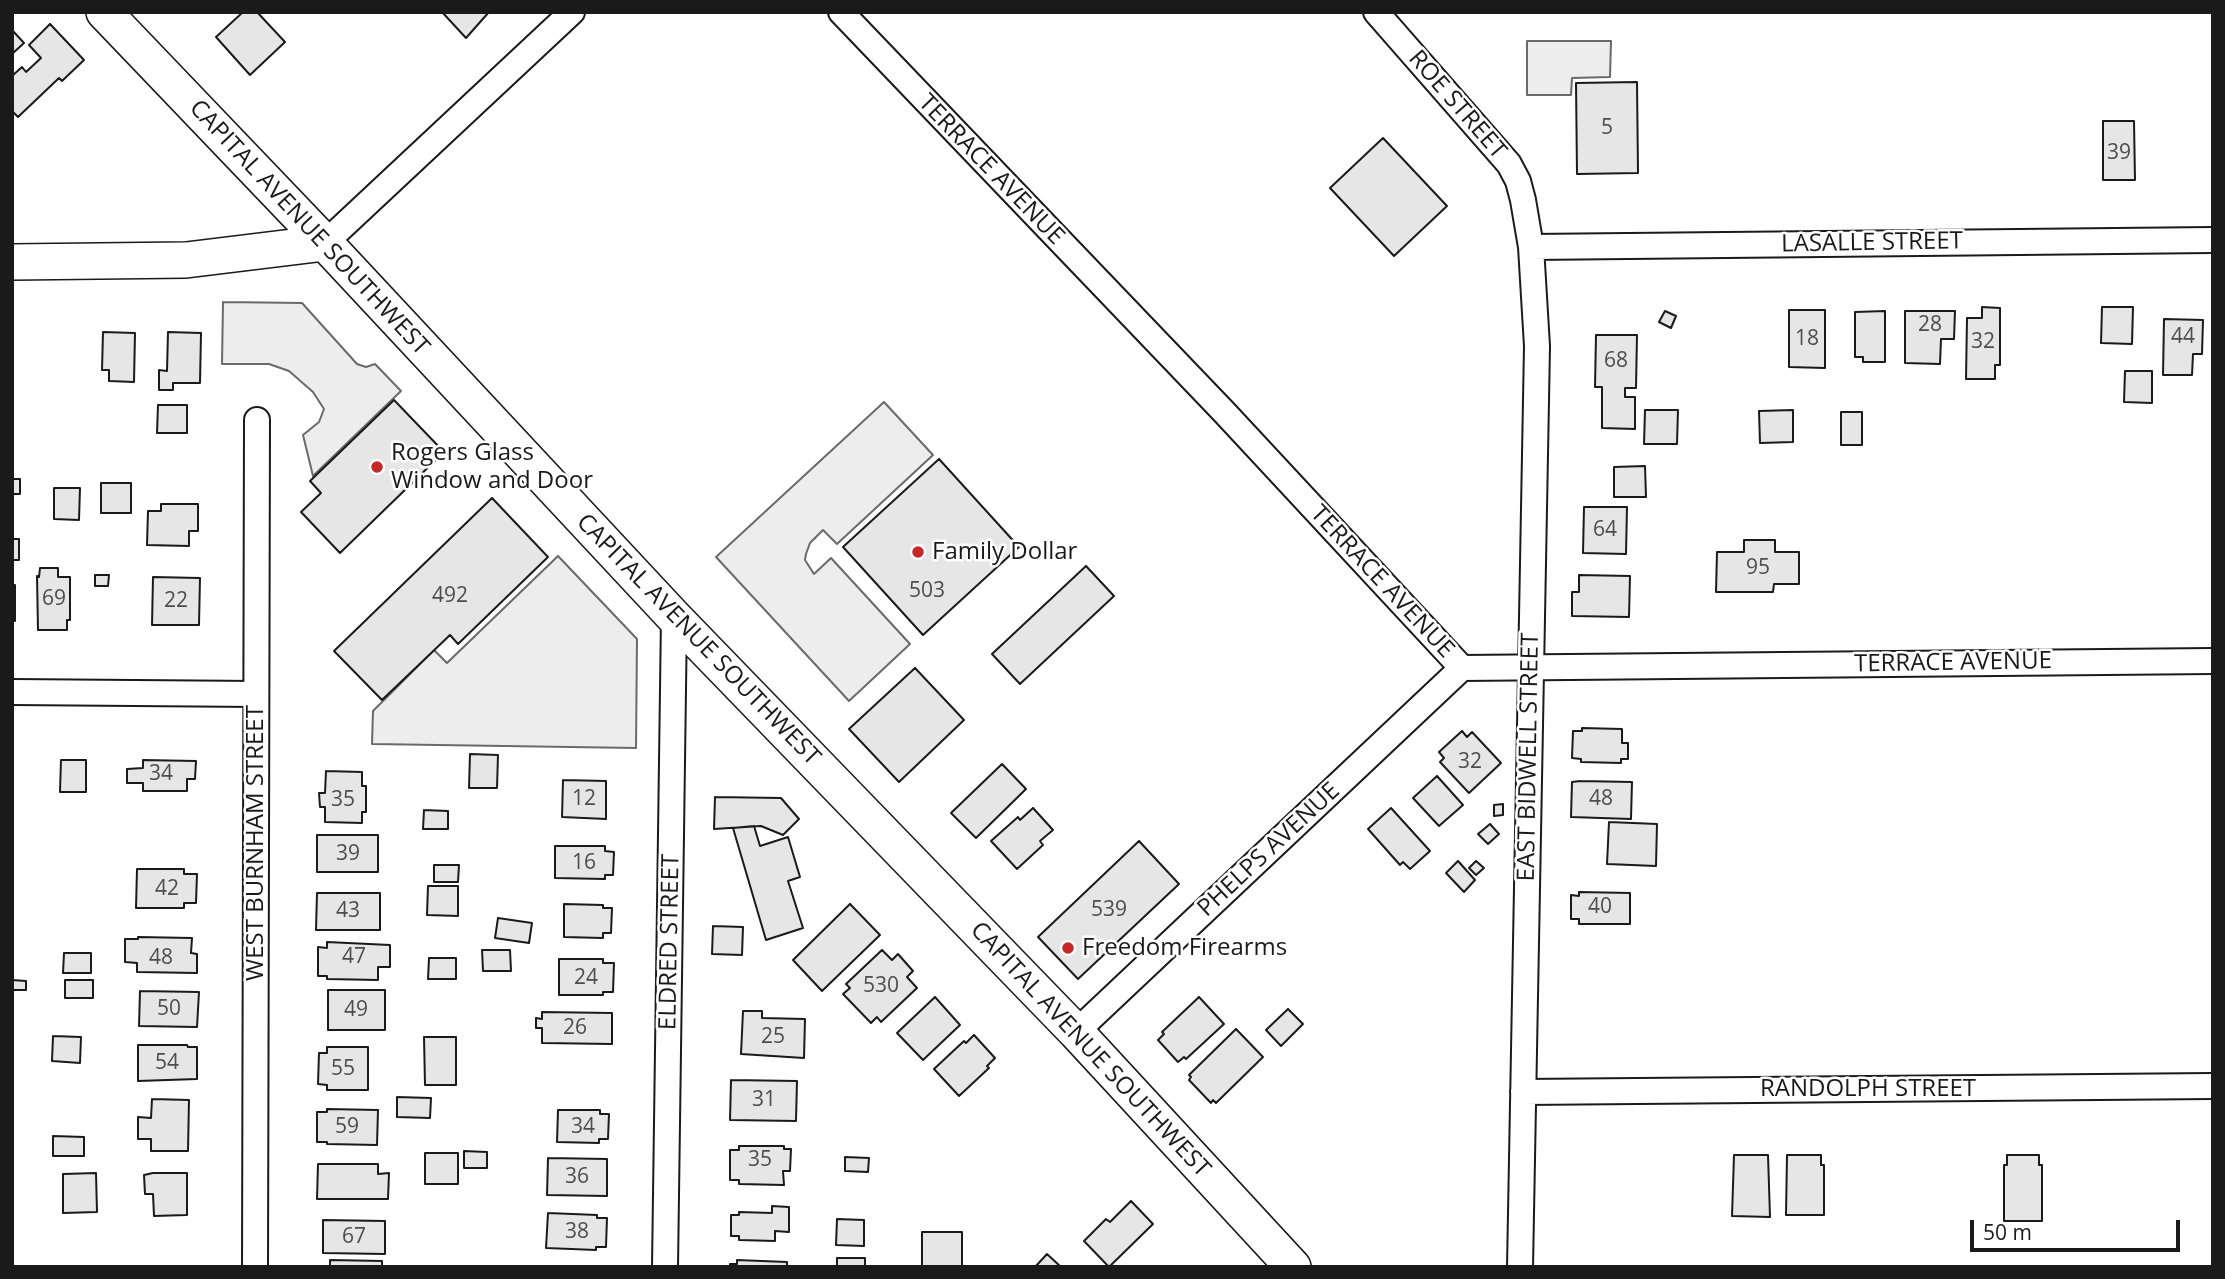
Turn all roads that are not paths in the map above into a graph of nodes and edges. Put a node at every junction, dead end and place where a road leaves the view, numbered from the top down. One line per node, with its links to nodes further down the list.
1 (104, 12): 6 (main road, CAPITAL AVENUE SOUTHWEST)
2 (572, 12): 6 (street)
3 (841, 12): 13 (street, TERRACE AVENUE)
4 (1376, 12): 7 (street, ROE STREET)
5 (2213, 240): 7 (street, LASALLE STREET)
6 (325, 243): 8 (main road); 10 (main road, CAPITAL AVENUE SOUTHWEST)
7 (1531, 247): 12 (street, EAST BIDWELL STREET)
8 (12, 262)
9 (257, 420): 15 (street, WEST BURNHAM STREET)
10 (674, 617): 16 (main road, CAPITAL AVENUE SOUTHWEST); 20 (street, ELDRED STREET)
11 (2213, 661): 12 (street, TERRACE AVENUE)
12 (1531, 667): 13 (street, TERRACE AVENUE); 18 (street, EAST BIDWELL STREET)
13 (1462, 668): 16 (street, PHELPS AVENUE)
14 (12, 692): 15 (street)
15 (256, 694): 19 (street, WEST BURNHAM STREET)
16 (1076, 1032): 21 (main road, CAPITAL AVENUE SOUTHWEST)
17 (2213, 1086): 18 (street, RANDOLPH STREET)
18 (1523, 1092): 22 (street, EAST BIDWELL STREET)
19 (254, 1267)
20 (665, 1267)
21 (1293, 1267)
22 (1520, 1267)

